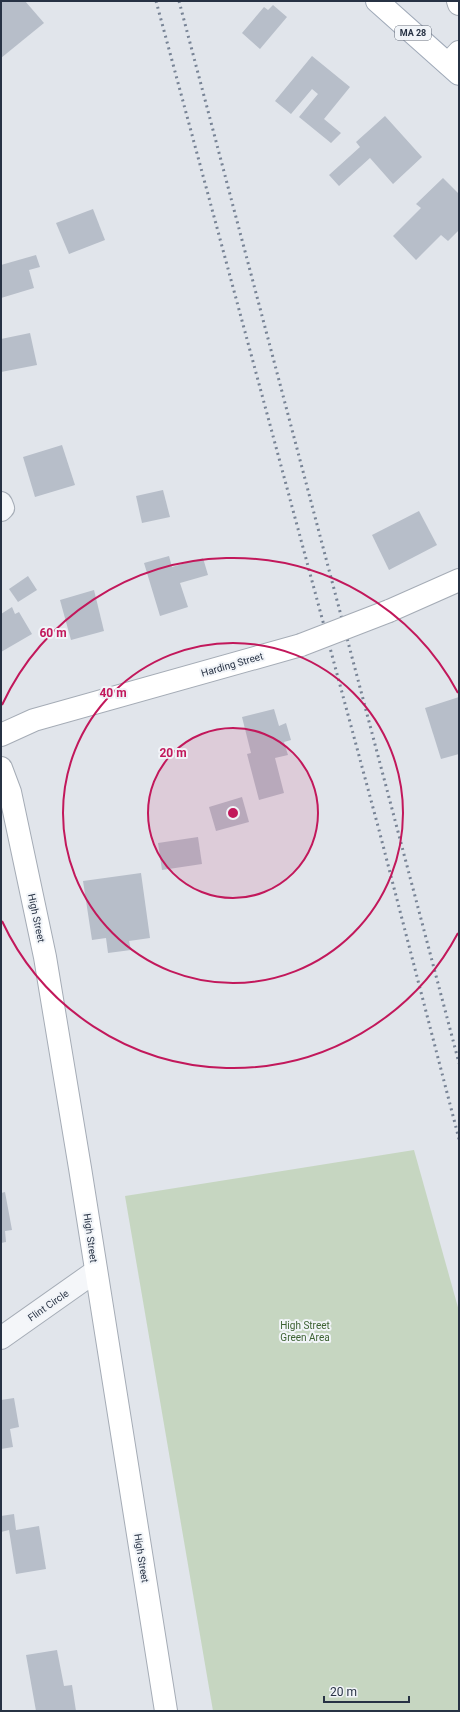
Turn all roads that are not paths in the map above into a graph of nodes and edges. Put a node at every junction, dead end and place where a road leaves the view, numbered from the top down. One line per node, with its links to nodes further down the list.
1 (377, 1): 4 (main road, MA 28)
2 (458, 1): 3 (main road)
3 (459, 4)
4 (455, 63)
5 (1, 503): 6 (street)
6 (1, 510)
7 (459, 580): 8 (main road, Harding Street, bridge)
8 (1, 735)
9 (1, 768): 10 (main road, High Street)
10 (96, 1272): 11 (street, Flint Circle); 12 (main road, High Street)
11 (1, 1338)
12 (166, 1711)

